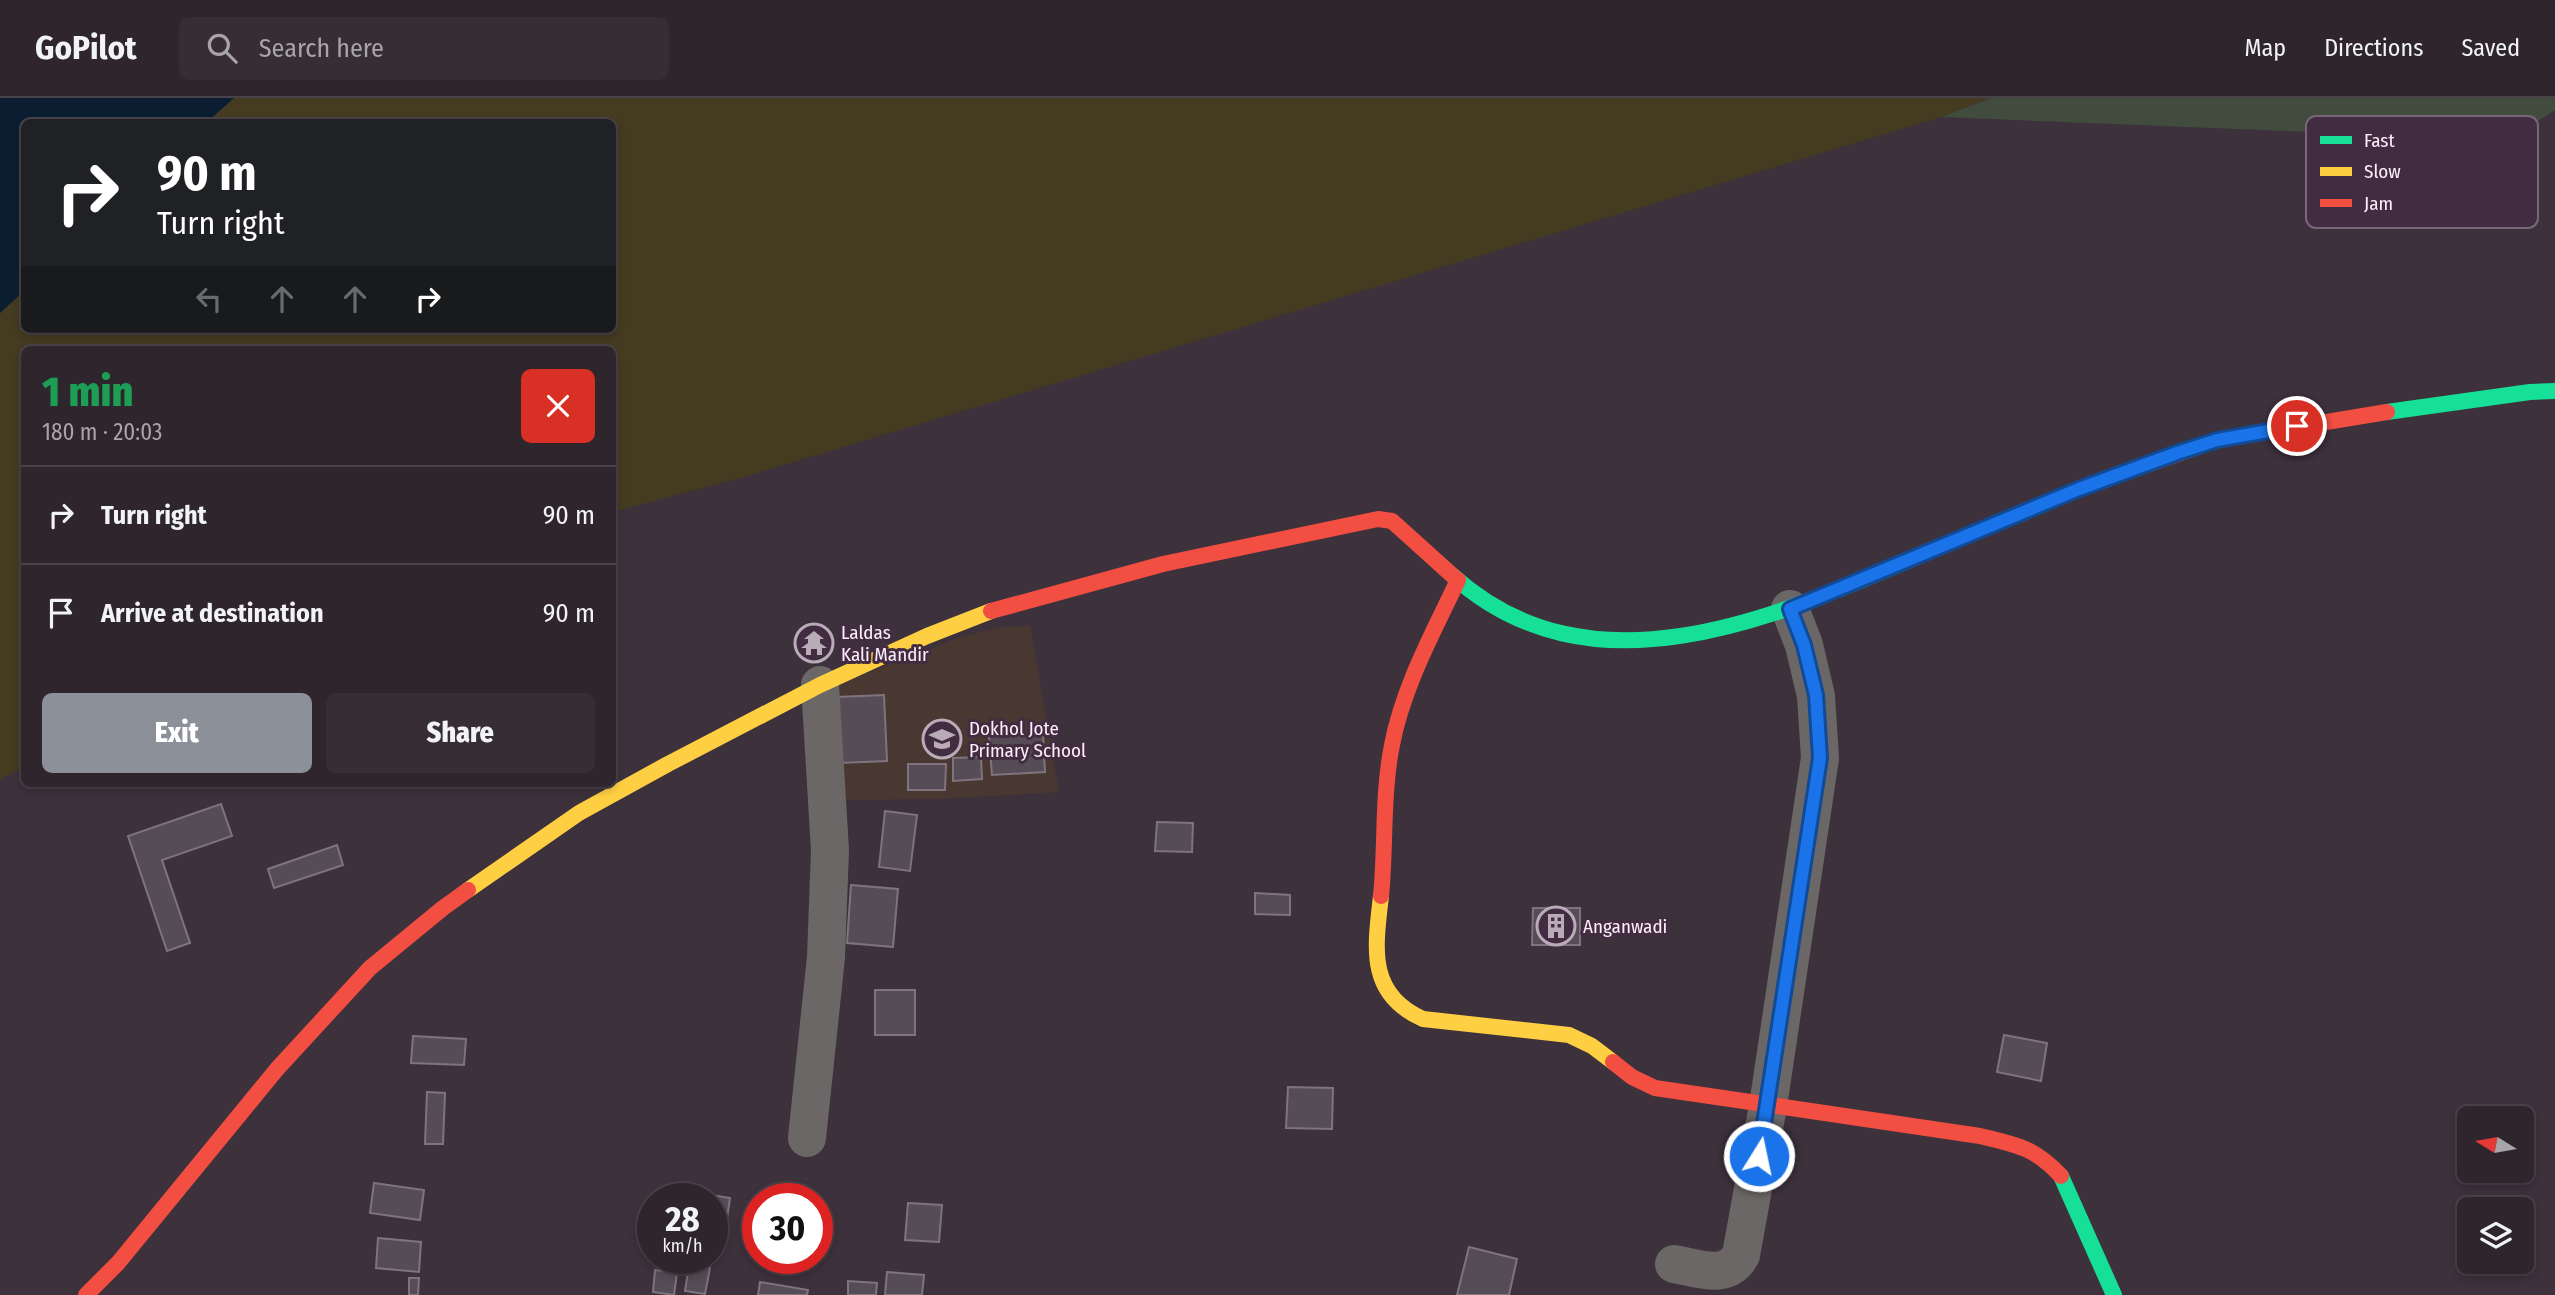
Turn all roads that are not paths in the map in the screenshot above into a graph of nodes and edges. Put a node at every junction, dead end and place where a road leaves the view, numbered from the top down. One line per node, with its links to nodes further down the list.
1 (2555, 391): 3 (main road)
2 (1458, 580): 3 (main road); 4 (main road); 5 (main road)
3 (1790, 609): 5 (street)
4 (820, 685): 6 (street); 8 (main road)
5 (1768, 1106): 7 (street); 9 (main road)
6 (807, 1138)
7 (1674, 1264)
8 (86, 1295)
9 (2114, 1295)

